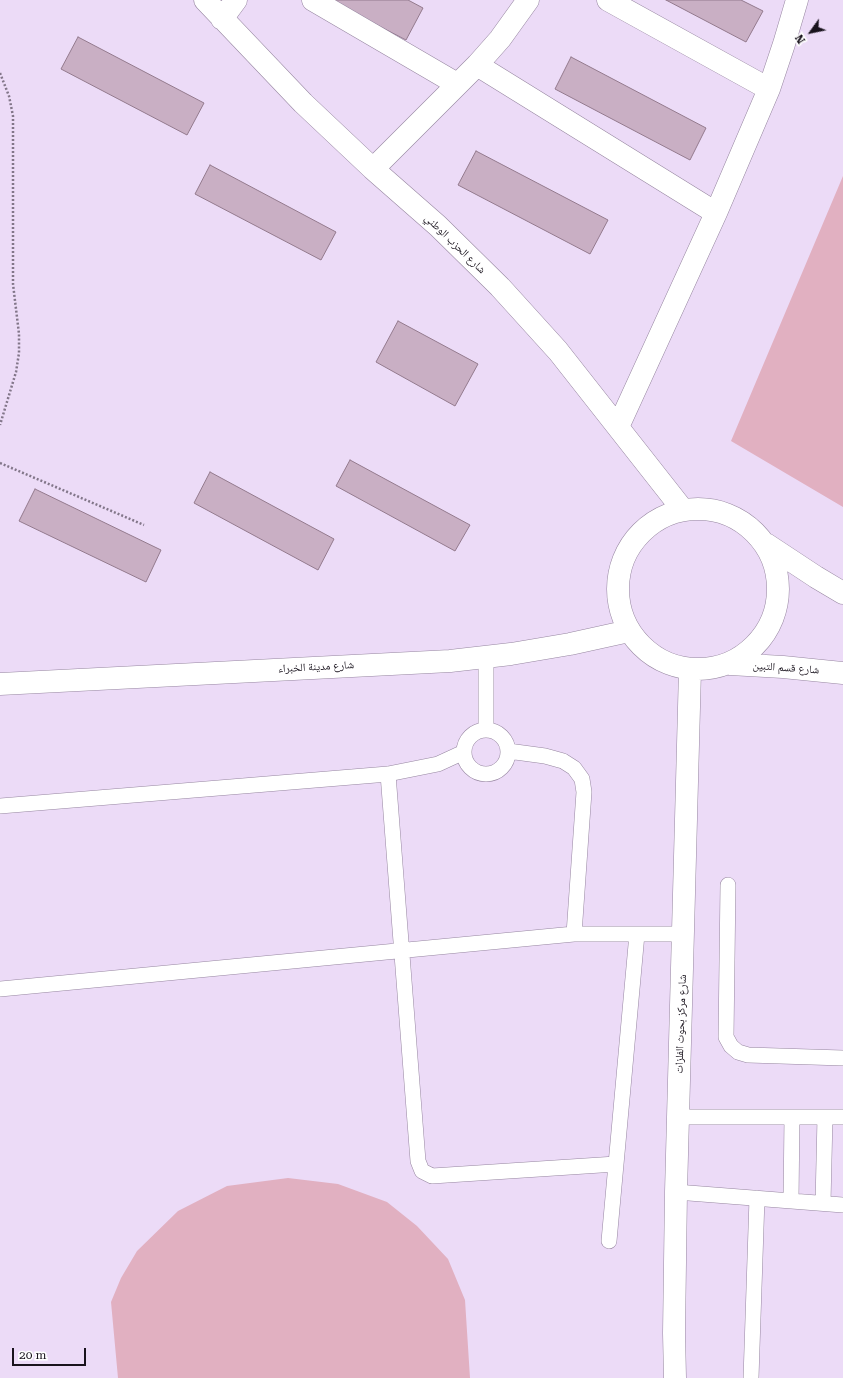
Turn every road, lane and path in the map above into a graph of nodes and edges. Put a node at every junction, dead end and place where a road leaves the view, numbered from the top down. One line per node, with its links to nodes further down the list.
1 (205, 0): 7 (street, شارع الحزب الوطني)
2 (236, 0): 7 (street)
3 (313, 0): 10 (street)
4 (528, 0): 8 (street)
5 (608, 0): 11 (street)
6 (796, 0): 11 (street)
7 (222, 19): 12 (street, شارع الحزب الوطني)
8 (476, 65): 10 (street); 13 (street)
9 (0, 73): 14 (path)
10 (457, 84): 12 (street)
11 (769, 89): 13 (street)
12 (373, 169): 15 (street, شارع الحزب الوطني)
13 (716, 213): 15 (street)
14 (0, 425)
15 (618, 426): 17 (street, شارع الحزب الوطني)
16 (0, 463): 18 (path)
17 (683, 510): 19 (street); 21 (street)
18 (144, 525)
19 (766, 544): 20 (street); 23 (street)
20 (843, 593)
21 (629, 631): 22 (street, شارع مدينة الخبراء); 24 (street)
22 (486, 657): 26 (street, شارع مدينة الخبراء); 27 (lane)
23 (730, 664): 24 (street); 25 (street, شارع قسم التبين)
24 (690, 670): 35 (street, شارع مركز بحوث الفلزات)
25 (843, 674)
26 (0, 684)
27 (486, 730): 28 (lane); 29 (lane)
28 (508, 751): 29 (lane); 33 (lane)
29 (464, 752): 30 (lane)
30 (388, 774): 31 (lane); 36 (lane)
31 (0, 806)
32 (728, 885): 38 (lane)
33 (574, 934): 34 (lane); 36 (lane)
34 (637, 934): 35 (lane); 43 (lane)
35 (683, 934): 42 (street, شارع مركز بحوث الفلزات)
36 (401, 951): 37 (lane); 43 (lane)
37 (0, 989)
38 (843, 1058)
39 (792, 1117): 40 (lane); 42 (lane); 46 (lane)
40 (825, 1117): 41 (lane); 47 (lane)
41 (843, 1117)
42 (678, 1118): 44 (street, شارع مركز بحوث الفلزات)
43 (616, 1164): 49 (lane)
44 (676, 1192): 45 (lane); 50 (street, شارع مركز بحوث الفلزات)
45 (757, 1198): 46 (lane); 51 (lane)
46 (791, 1201): 47 (lane)
47 (823, 1203): 48 (lane)
48 (843, 1205)
49 (609, 1241)
50 (675, 1378)
51 (751, 1378)

